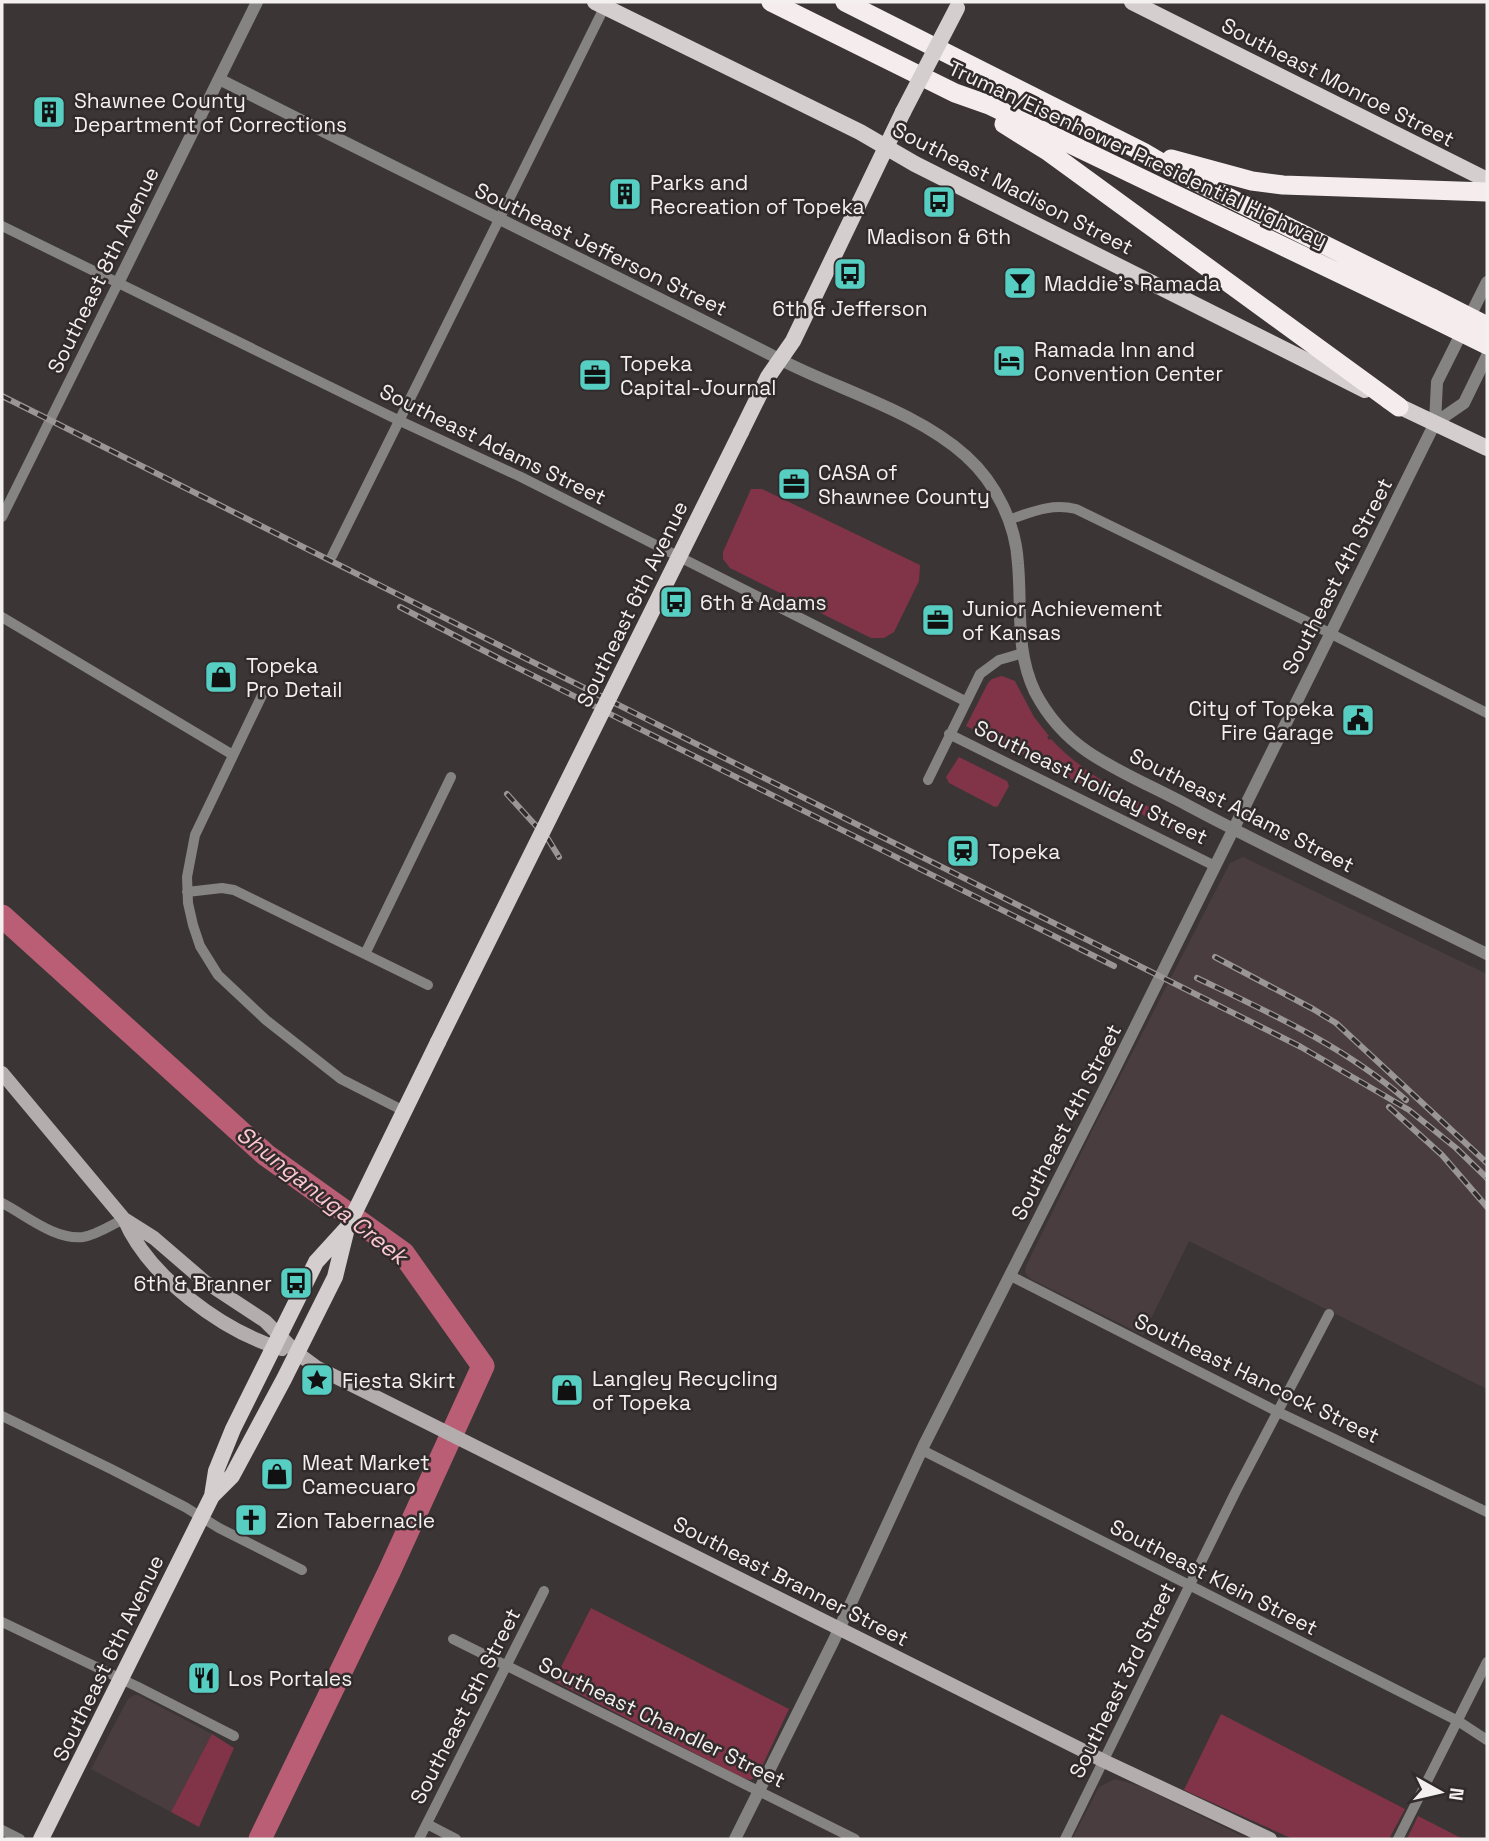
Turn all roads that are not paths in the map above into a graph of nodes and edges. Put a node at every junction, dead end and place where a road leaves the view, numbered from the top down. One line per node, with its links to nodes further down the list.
1 (257, 2): 11 (street, Southeast 8th Avenue)
2 (762, 2): 9 (highway)
3 (771, 2): 9 (highway, Truman/Eisenhower Presidential Highway)
4 (845, 2): 10 (highway, Truman/Eisenhower Presidential Highway)
5 (876, 2): 10 (highway)
6 (1132, 2): 15 (main road, Southeast Monroe Street)
7 (600, 4): 13 (main road, Southeast Madison Street); 17 (street)
8 (958, 5): 13 (main road, Southeast 6th Avenue, bridge)
9 (789, 11): 12 (highway, Truman/Eisenhower Presidential Highway)
10 (914, 36): 14 (highway, Truman/Eisenhower Presidential Highway)
11 (219, 79): 17 (street, Southeast Jefferson Street); 20 (street, Southeast 8th Avenue)
12 (955, 93): 21 (highway, Truman/Eisenhower Presidential Highway); 26 (highway)
13 (885, 147): 25 (main road, Southeast 6th Avenue); 26 (main road, Southeast Madison Street)
14 (1143, 152): 16 (highway); 21 (highway, Truman/Eisenhower Presidential Highway)
15 (1487, 180)
16 (1487, 192)
17 (499, 220): 25 (street, Southeast Jefferson Street); 27 (street)
18 (2, 226): 20 (street, Southeast Adams Street)
19 (1487, 282): 28 (street, Southeast 4th Street)
20 (118, 283): 27 (street, Southeast Adams Street); 30 (street, Southeast 8th Avenue)
21 (1429, 307): 22 (highway, Truman/Eisenhower Presidential Highway, bridge); 23 (highway, Truman/Eisenhower Presidential Highway, bridge)
22 (1487, 326)
23 (1487, 345)
24 (1487, 356): 28 (street, Southeast 4th Street)
25 (780, 359): 31 (street, Southeast Jefferson Street); 50 (main road, Southeast 6th Avenue, bridge)
26 (1399, 407): 28 (main road, Southeast Madison Street)
27 (398, 420): 32 (street); 37 (street, Southeast Adams Street)
28 (1436, 423): 29 (main road, Southeast Madison Street); 34 (street, Southeast 4th Street)
29 (1487, 448)
30 (2, 517)
31 (1008, 520): 34 (street); 35 (street)
32 (332, 556)
33 (2, 617): 40 (street)
34 (1330, 633): 38 (street); 43 (street, Southeast 4th Street)
35 (1023, 653): 37 (street); 43 (street, Southeast Adams Street)
36 (265, 689): 40 (street)
37 (965, 701): 39 (street)
38 (1487, 713)
39 (949, 734): 42 (street); 44 (street, Southeast Holiday Street)
40 (233, 755): 45 (street)
41 (451, 778): 46 (street)
42 (929, 780)
43 (1233, 829): 44 (street, Southeast 4th Street); 47 (street, Southeast Adams Street)
44 (1215, 866): 54 (street, Southeast 4th Street)
45 (187, 892): 46 (street); 50 (street)
46 (365, 954): 48 (street)
47 (1487, 954)
48 (428, 985)
49 (2, 1073): 52 (main road)
50 (404, 1111): 53 (main road, Southeast 6th Avenue)
51 (4, 1208): 52 (street)
52 (124, 1219): 56 (main road, Southeast Branner Street); 56 (main road, Southeast Branner Street)
53 (347, 1228): 56 (main road, Southeast 6th Avenue); 57 (main road, Southeast 6th Avenue)
54 (1011, 1276): 58 (street, Southeast Hancock Street); 60 (street, Southeast 4th Street)
55 (1329, 1314): 58 (street, Southeast 3rd Street)
56 (277, 1341): 57 (main road, Southeast Branner Street); 61 (main road, Southeast 6th Avenue)
57 (297, 1353): 61 (main road, Southeast 6th Avenue); 68 (main road, Southeast Branner Street)
58 (1276, 1411): 62 (street, Southeast Hancock Street); 65 (street, Southeast 3rd Street)
59 (2, 1416): 63 (street)
60 (922, 1450): 65 (street, Southeast Klein Street); 68 (street, Southeast 4th Street)
61 (212, 1496): 63 (main road, Southeast 6th Avenue)
62 (1487, 1512)
63 (201, 1517): 64 (street); 72 (main road, Southeast 6th Avenue)
64 (302, 1570)
65 (1191, 1586): 73 (street, Southeast Klein Street); 76 (street, Southeast 3rd Street)
66 (544, 1591): 71 (street, Southeast 5th Street)
67 (2, 1622): 72 (street)
68 (839, 1628): 76 (main road, Southeast Branner Street); 77 (street, Southeast 4th Street)
69 (453, 1639): 71 (street, Southeast Chandler Street)
70 (1487, 1662): 73 (street)
71 (506, 1666): 77 (street, Southeast Chandler Street); 78 (street, Southeast 5th Street)
72 (121, 1679): 74 (street); 81 (main road, Southeast 6th Avenue)
73 (1458, 1721): 75 (street, Southeast Klein Street); 88 (street)
74 (234, 1736)
75 (1487, 1740)
76 (1104, 1761): 86 (street, Southeast 3rd Street); 87 (main road, Southeast Branner Street)
77 (758, 1791): 84 (street, Southeast 4th Street); 85 (street, Southeast Chandler Street)
78 (427, 1824): 82 (street, Southeast 5th Street); 83 (street)
79 (2, 1830): 80 (street)
80 (20, 1839)
81 (41, 1839)
82 (419, 1839)
83 (456, 1839)
84 (735, 1839)
85 (855, 1839)
86 (1065, 1839)
87 (1270, 1839)
88 (1398, 1839)

